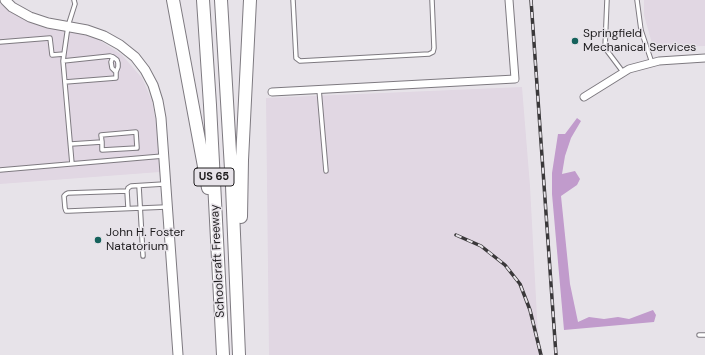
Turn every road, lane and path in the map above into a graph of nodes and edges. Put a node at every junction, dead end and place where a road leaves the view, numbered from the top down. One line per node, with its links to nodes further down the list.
1 (5, 0): 12 (street)
2 (74, 0): 12 (lane)
3 (174, 0): 39 (highway)
4 (203, 0): 39 (highway, Schoolcraft Freeway / US 65)
5 (220, 0): 38 (highway, Schoolcraft Freeway / US 65)
6 (250, 0): 38 (highway)
7 (294, 0): 8 (lane)
8 (432, 0)
9 (510, 0): 22 (street)
10 (607, 0): 20 (lane)
11 (637, 0): 18 (lane)
12 (68, 26): 14 (lane); 27 (street)
13 (0, 42): 14 (lane)
14 (64, 54): 17 (lane)
15 (112, 57): 17 (lane); 19 (lane); 19 (lane)
16 (705, 58): 18 (street)
17 (63, 61): 21 (lane)
18 (652, 63): 20 (street)
19 (116, 72): 21 (lane)
20 (624, 72): 24 (street)
21 (65, 82): 26 (lane)
22 (319, 89): 23 (street); 30 (lane)
23 (272, 92)
24 (584, 97)
25 (102, 142): 25 (lane); 26 (lane)
26 (71, 144): 28 (lane)
27 (164, 156): 28 (lane); 31 (street)
28 (72, 164): 29 (lane)
29 (0, 170)
30 (326, 171)
31 (166, 184): 32 (lane); 34 (street)
32 (139, 186): 33 (lane); 36 (lane)
33 (127, 191): 35 (lane); 35 (lane)
34 (167, 207): 36 (lane); 42 (street)
35 (128, 208): 36 (lane)
36 (140, 208): 37 (lane)
37 (142, 256)
38 (238, 305): 44 (highway, Schoolcraft Freeway / US 65)
39 (221, 314): 43 (highway, Schoolcraft Freeway / US 65)
40 (699, 335): 41 (lane)
41 (705, 335)
42 (178, 355)
43 (223, 355)
44 (239, 355)

